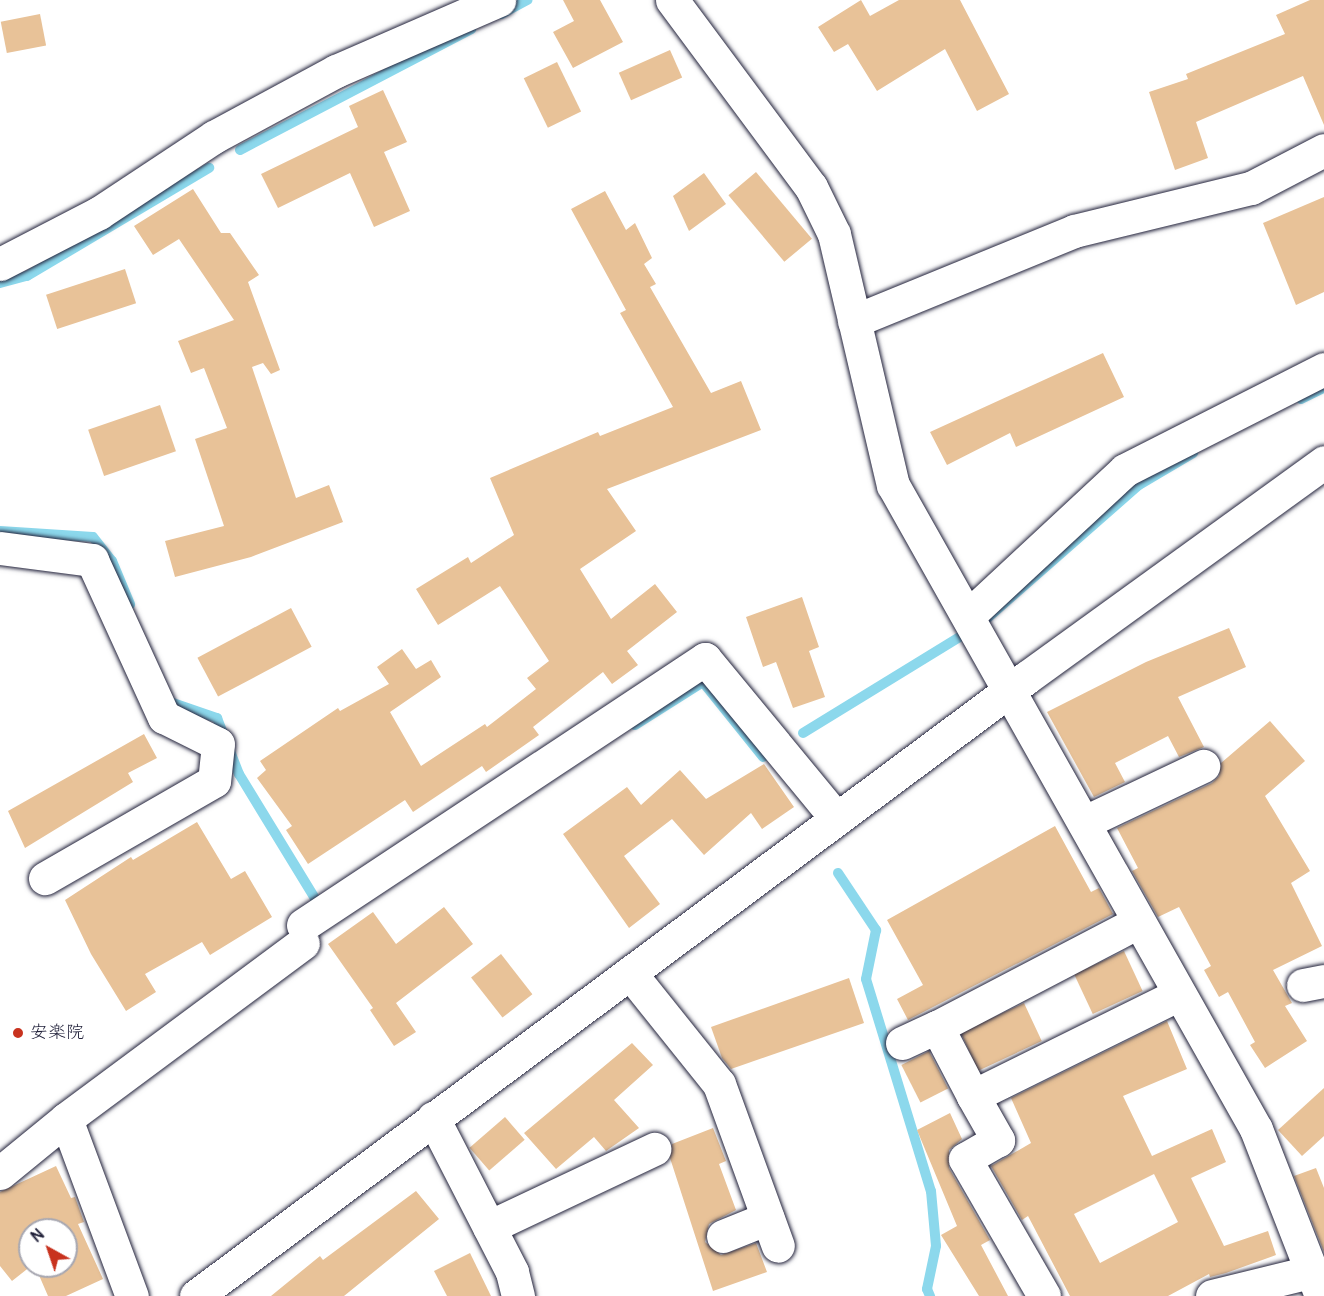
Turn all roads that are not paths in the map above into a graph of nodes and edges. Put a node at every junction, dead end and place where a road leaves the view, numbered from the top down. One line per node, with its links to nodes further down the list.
1 (499, 0): 4 (street)
2 (672, 0): 5 (street)
3 (1324, 150): 5 (street)
4 (0, 264)
5 (854, 321): 9 (street)
6 (1324, 369): 9 (street)
7 (1324, 462): 10 (street)
8 (0, 548): 14 (street)
9 (973, 625): 10 (street)
10 (1011, 690): 12 (street); 13 (street)
11 (1203, 766): 13 (street)
12 (837, 819): 16 (street); 21 (street)
13 (1085, 822): 15 (street)
14 (45, 878)
15 (1138, 922): 17 (street); 18 (street)
16 (630, 973): 22 (street); 26 (street)
17 (1177, 995): 20 (street); 27 (street)
18 (937, 1027): 19 (street); 20 (street)
19 (902, 1043)
20 (973, 1096): 31 (street)
21 (66, 1119): 24 (street); 28 (street)
22 (433, 1119): 25 (street); 29 (street)
23 (654, 1149): 25 (street)
24 (0, 1173)
25 (489, 1227): 30 (street)
26 (723, 1236)
27 (1319, 1285): 32 (street)
28 (132, 1296)
29 (196, 1296)
30 (518, 1296)
31 (1044, 1296)
32 (1212, 1296)

